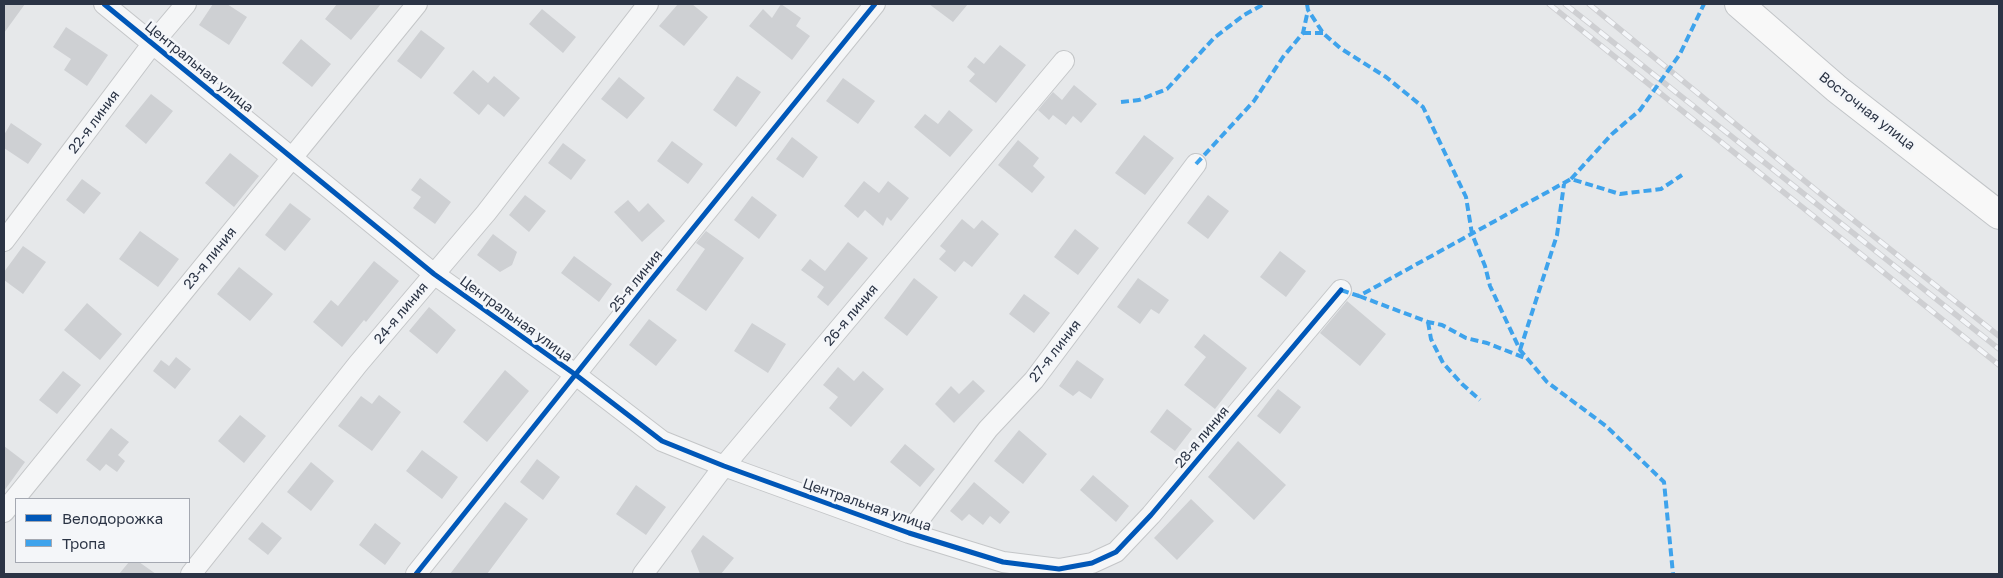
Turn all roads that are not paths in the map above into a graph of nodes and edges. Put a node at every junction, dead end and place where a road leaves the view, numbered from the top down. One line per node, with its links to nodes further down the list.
1 (104, 4): 7 (street, Центральная улица)
2 (186, 4): 7 (street, 22-я линия)
3 (417, 4): 9 (street, 23-я линия)
4 (648, 4): 13 (street, 24-я линия)
5 (875, 4): 15 (street, 25-я линия)
6 (1739, 4): 11 (main road, Восточная улица)
7 (153, 44): 9 (street, Центральная улица); 12 (street, 22-я линия)
8 (1064, 61): 16 (street, 26-я линия)
9 (292, 158): 13 (street, Центральная улица); 18 (street, 23-я линия)
10 (1196, 164): 20 (street, 27-я линия)
11 (1999, 215)
12 (4, 241)
13 (434, 274): 15 (street, Центральная улица); 22 (street, 24-я линия)
14 (1342, 290): 21 (street, 28-я линия)
15 (576, 376): 16 (street, Центральная улица); 23 (street, 25-я линия)
16 (724, 466): 20 (street, Центральная улица); 24 (street, 26-я линия)
17 (15, 498): 19 (street, 23-я линия)
18 (15, 498)
19 (4, 512)
20 (909, 533): 21 (street, Центральная улица)
21 (1059, 569)
22 (191, 574)
23 (416, 574)
24 (643, 574)

